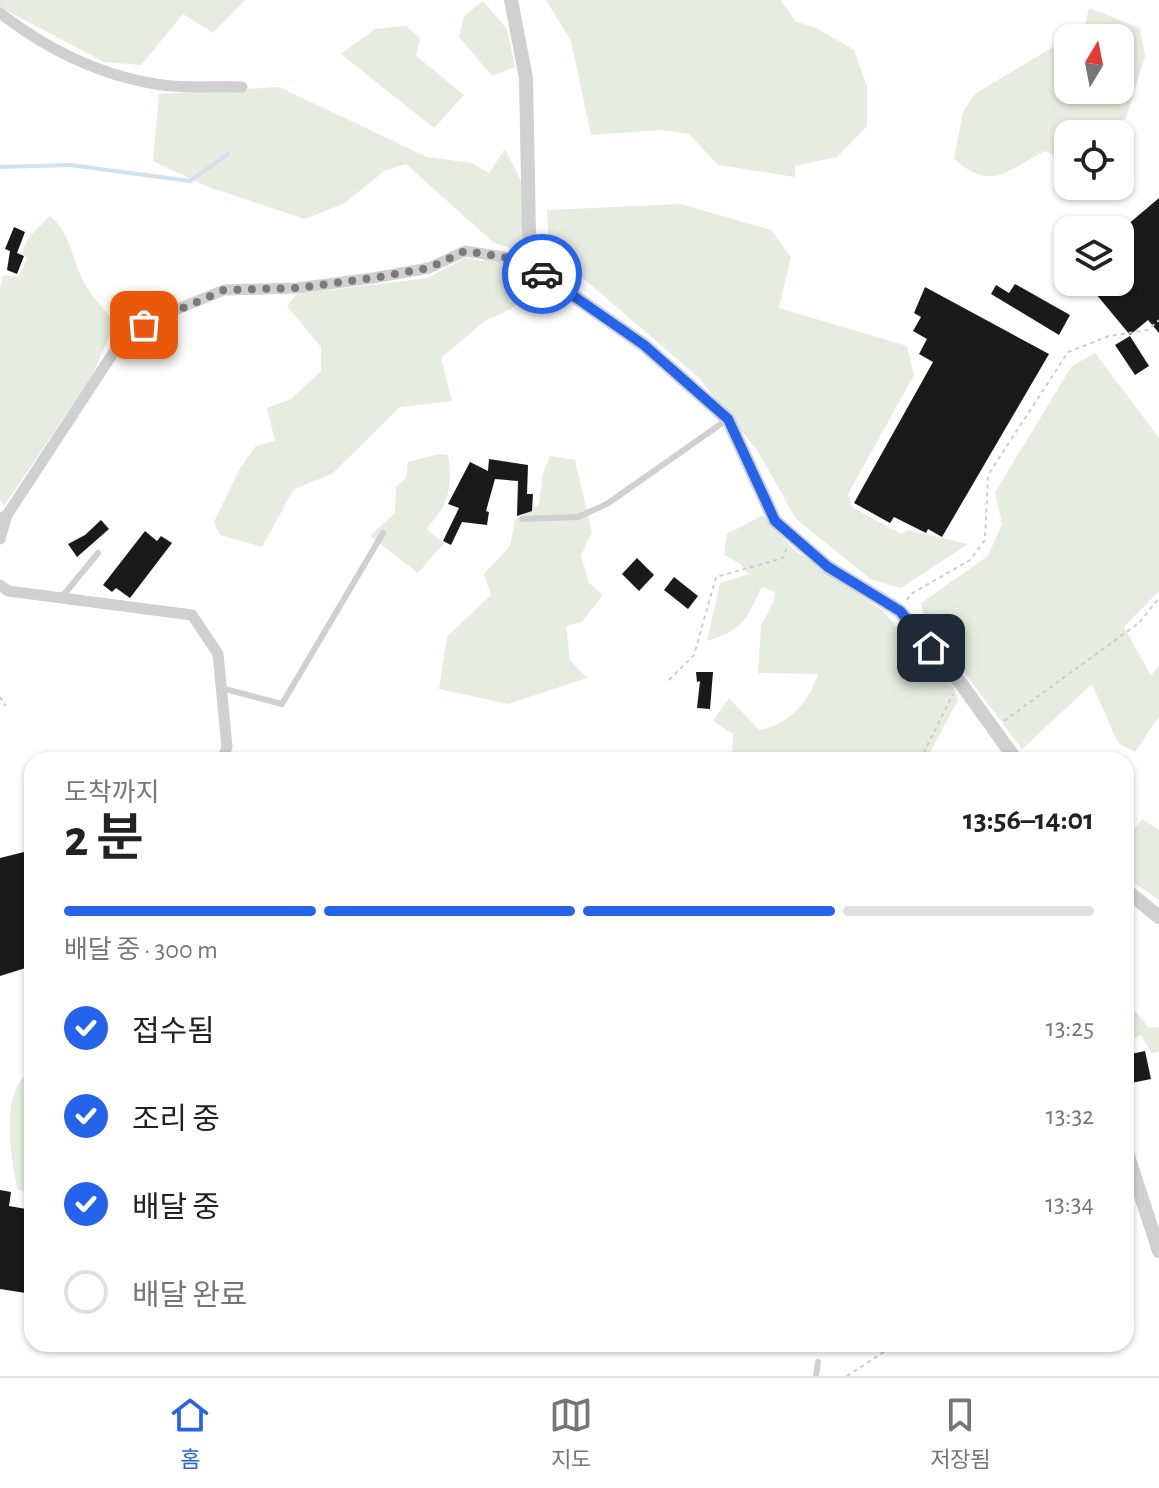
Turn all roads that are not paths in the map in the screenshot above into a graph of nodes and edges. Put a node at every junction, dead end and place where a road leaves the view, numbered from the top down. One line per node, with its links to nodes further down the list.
1 (511, 0): 4 (street)
2 (0, 13): 3 (street)
3 (242, 87)
4 (541, 273): 5 (street); 6 (street)
5 (728, 419): 7 (lane); 15 (street)
6 (3, 517): 9 (street)
7 (522, 519)
8 (383, 533): 13 (lane)
9 (0, 539)
10 (98, 553): 12 (lane)
11 (0, 585): 12 (street)
12 (61, 598): 13 (street)
13 (221, 688): 14 (street)
14 (225, 752)
15 (1010, 752)
16 (1134, 897): 17 (street)
17 (1159, 917)
18 (1134, 1174): 19 (street)
19 (1159, 1251)
20 (818, 1362): 21 (lane)
21 (816, 1376)

